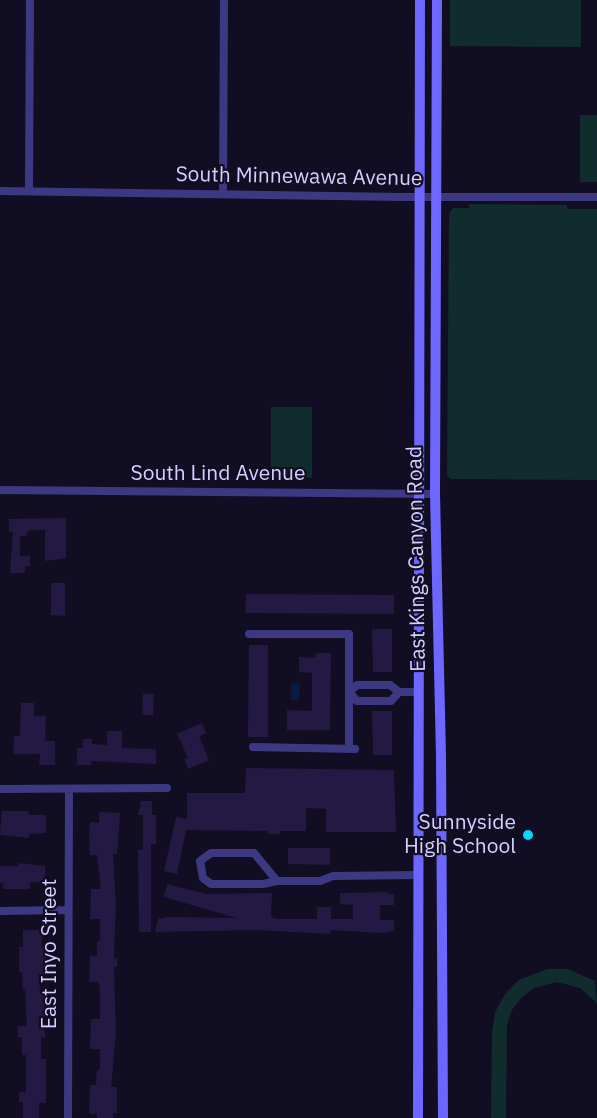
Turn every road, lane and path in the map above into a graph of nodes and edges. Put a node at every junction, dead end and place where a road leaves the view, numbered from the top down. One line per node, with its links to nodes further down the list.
1 (30, 0): 6 (street)
2 (224, 0): 7 (street)
3 (420, 0): 8 (main road, East Kings Canyon Road)
4 (437, 0): 9 (main road, East Kings Canyon Road)
5 (0, 191): 6 (street, South Minnewawa Avenue)
6 (29, 191): 7 (street, South Minnewawa Avenue)
7 (223, 193): 8 (street, South Minnewawa Avenue)
8 (418, 197): 9 (street, South Minnewawa Avenue); 12 (main road, East Kings Canyon Road)
9 (436, 197): 10 (street, South Minnewawa Avenue); 13 (main road, East Kings Canyon Road)
10 (597, 197)
11 (0, 490): 12 (street, South Lind Avenue)
12 (417, 494): 13 (street, South Lind Avenue); 17 (main road, East Kings Canyon Road)
13 (435, 494): 28 (main road, East Kings Canyon Road)
14 (249, 634): 15 (street)
15 (349, 692): 16 (street); 16 (street); 18 (street)
16 (399, 692): 17 (street)
17 (417, 692): 22 (main road, East Kings Canyon Road)
18 (253, 747)
19 (167, 788): 21 (street)
20 (0, 789): 21 (street)
21 (69, 789): 24 (street, East Inyo Street)
22 (416, 875): 23 (street); 27 (main road, East Kings Canyon Road)
23 (277, 881): 23 (street)
24 (68, 910): 25 (street); 26 (street, East Inyo Street)
25 (0, 911)
26 (68, 1118)
27 (418, 1118)
28 (443, 1118)

